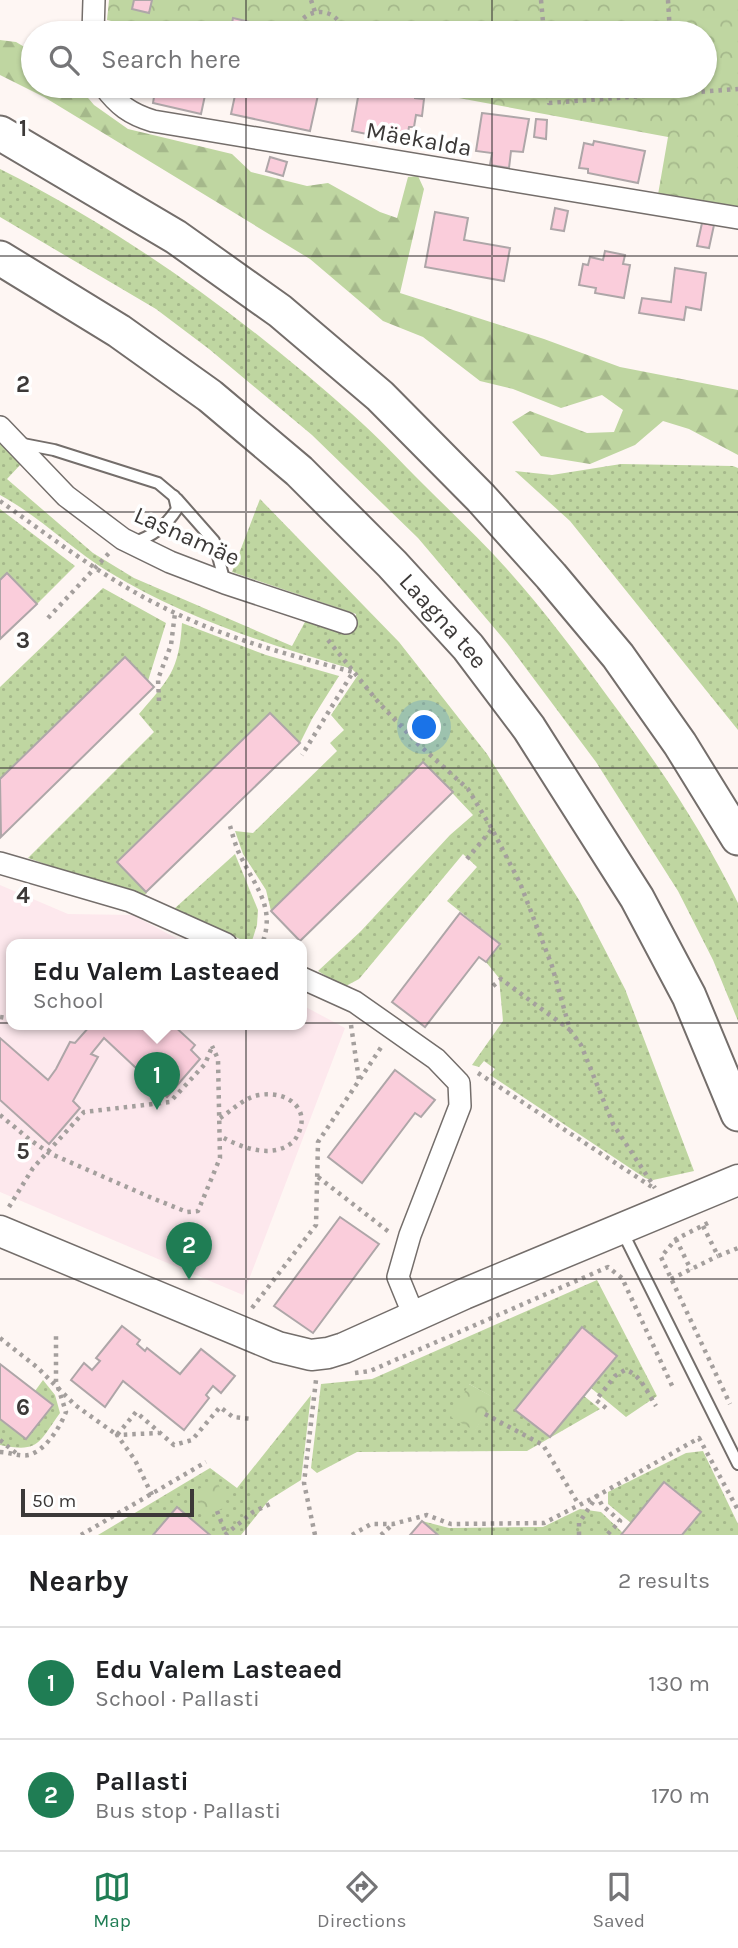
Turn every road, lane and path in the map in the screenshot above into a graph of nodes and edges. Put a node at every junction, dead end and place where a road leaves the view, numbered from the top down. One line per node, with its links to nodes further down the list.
1 (94, 0): 6 (street)
2 (311, 0): 5 (path)
3 (541, 0): 9 (path)
4 (668, 0): 10 (path)
5 (315, 12): 7 (path); 8 (path)
6 (93, 21)
7 (300, 21)
8 (338, 21)
9 (543, 21)
10 (669, 21)
11 (738, 89): 12 (path)
12 (717, 91)
13 (114, 98): 17 (street, Mäekalda)
14 (548, 98): 15 (path)
15 (626, 98)
16 (0, 133): 34 (main road)
17 (738, 218)
18 (0, 258): 47 (main road, Laagna tee)
19 (6, 434): 20 (lane); 22 (street, Lasnamäe)
20 (174, 496): 22 (lane); 24 (lane)
21 (0, 501): 23 (path)
22 (127, 541): 23 (path); 24 (street, Lasnamäe)
23 (94, 567): 26 (path); 27 (path)
24 (225, 583): 25 (street, Lasnamäe)
25 (304, 609): 28 (street, Lasnamäe); 29 (path)
26 (175, 614): 29 (path); 30 (path)
27 (48, 618)
28 (346, 623)
29 (353, 672): 31 (path); 33 (path)
30 (159, 701)
31 (302, 755)
32 (230, 826): 38 (path)
33 (492, 829): 35 (path); 42 (path)
34 (738, 838)
35 (467, 859)
36 (0, 863): 37 (street)
37 (215, 939)
38 (263, 939)
39 (307, 980): 43 (street)
40 (493, 986): 42 (path)
41 (362, 1030): 46 (path)
42 (570, 1030): 45 (path)
43 (389, 1037): 44 (path); 46 (path); 59 (street)
44 (372, 1038)
45 (476, 1072)
46 (359, 1080): 52 (path)
47 (738, 1114)
48 (0, 1115): 51 (path)
49 (219, 1118): 50 (path); 50 (path); 51 (path)
50 (220, 1135): 51 (path)
51 (49, 1153): 55 (path)
52 (317, 1177): 59 (path); 64 (path)
53 (738, 1180): 54 (street)
54 (708, 1208): 56 (path); 57 (street)
55 (5, 1219): 65 (street)
56 (703, 1226): 58 (path); 61 (path)
57 (620, 1228): 65 (street); 83 (lane)
58 (676, 1239): 62 (path); 63 (path)
59 (408, 1246): 65 (street)
60 (738, 1248): 61 (path)
61 (718, 1256): 62 (path)
62 (691, 1270): 63 (path)
63 (671, 1279): 74 (path)
64 (252, 1309)
65 (414, 1316)
66 (56, 1335): 70 (path)
67 (0, 1338): 70 (path)
68 (306, 1374): 93 (path)
69 (344, 1374): 71 (path)
70 (59, 1390): 78 (path); 81 (path)
71 (674, 1390)
72 (656, 1406): 73 (path)
73 (606, 1408)
74 (732, 1410)
75 (485, 1414): 87 (path)
76 (252, 1419): 77 (path)
77 (160, 1433): 78 (path); 78 (path)
78 (117, 1435): 84 (path)
79 (0, 1440): 81 (path)
80 (0, 1452): 81 (path)
81 (17, 1455)
82 (206, 1462): 84 (path)
83 (738, 1464)
84 (152, 1494): 92 (path)
85 (597, 1496): 87 (path); 88 (path); 96 (path); 97 (path)
86 (270, 1504): 91 (path)
87 (579, 1505): 90 (path)
88 (738, 1510)
89 (217, 1511): 91 (path)
90 (393, 1524): 94 (path); 95 (path)
91 (226, 1534)
92 (81, 1535)
93 (315, 1535)
94 (352, 1535)
95 (380, 1535)
96 (579, 1535)
97 (607, 1535)

